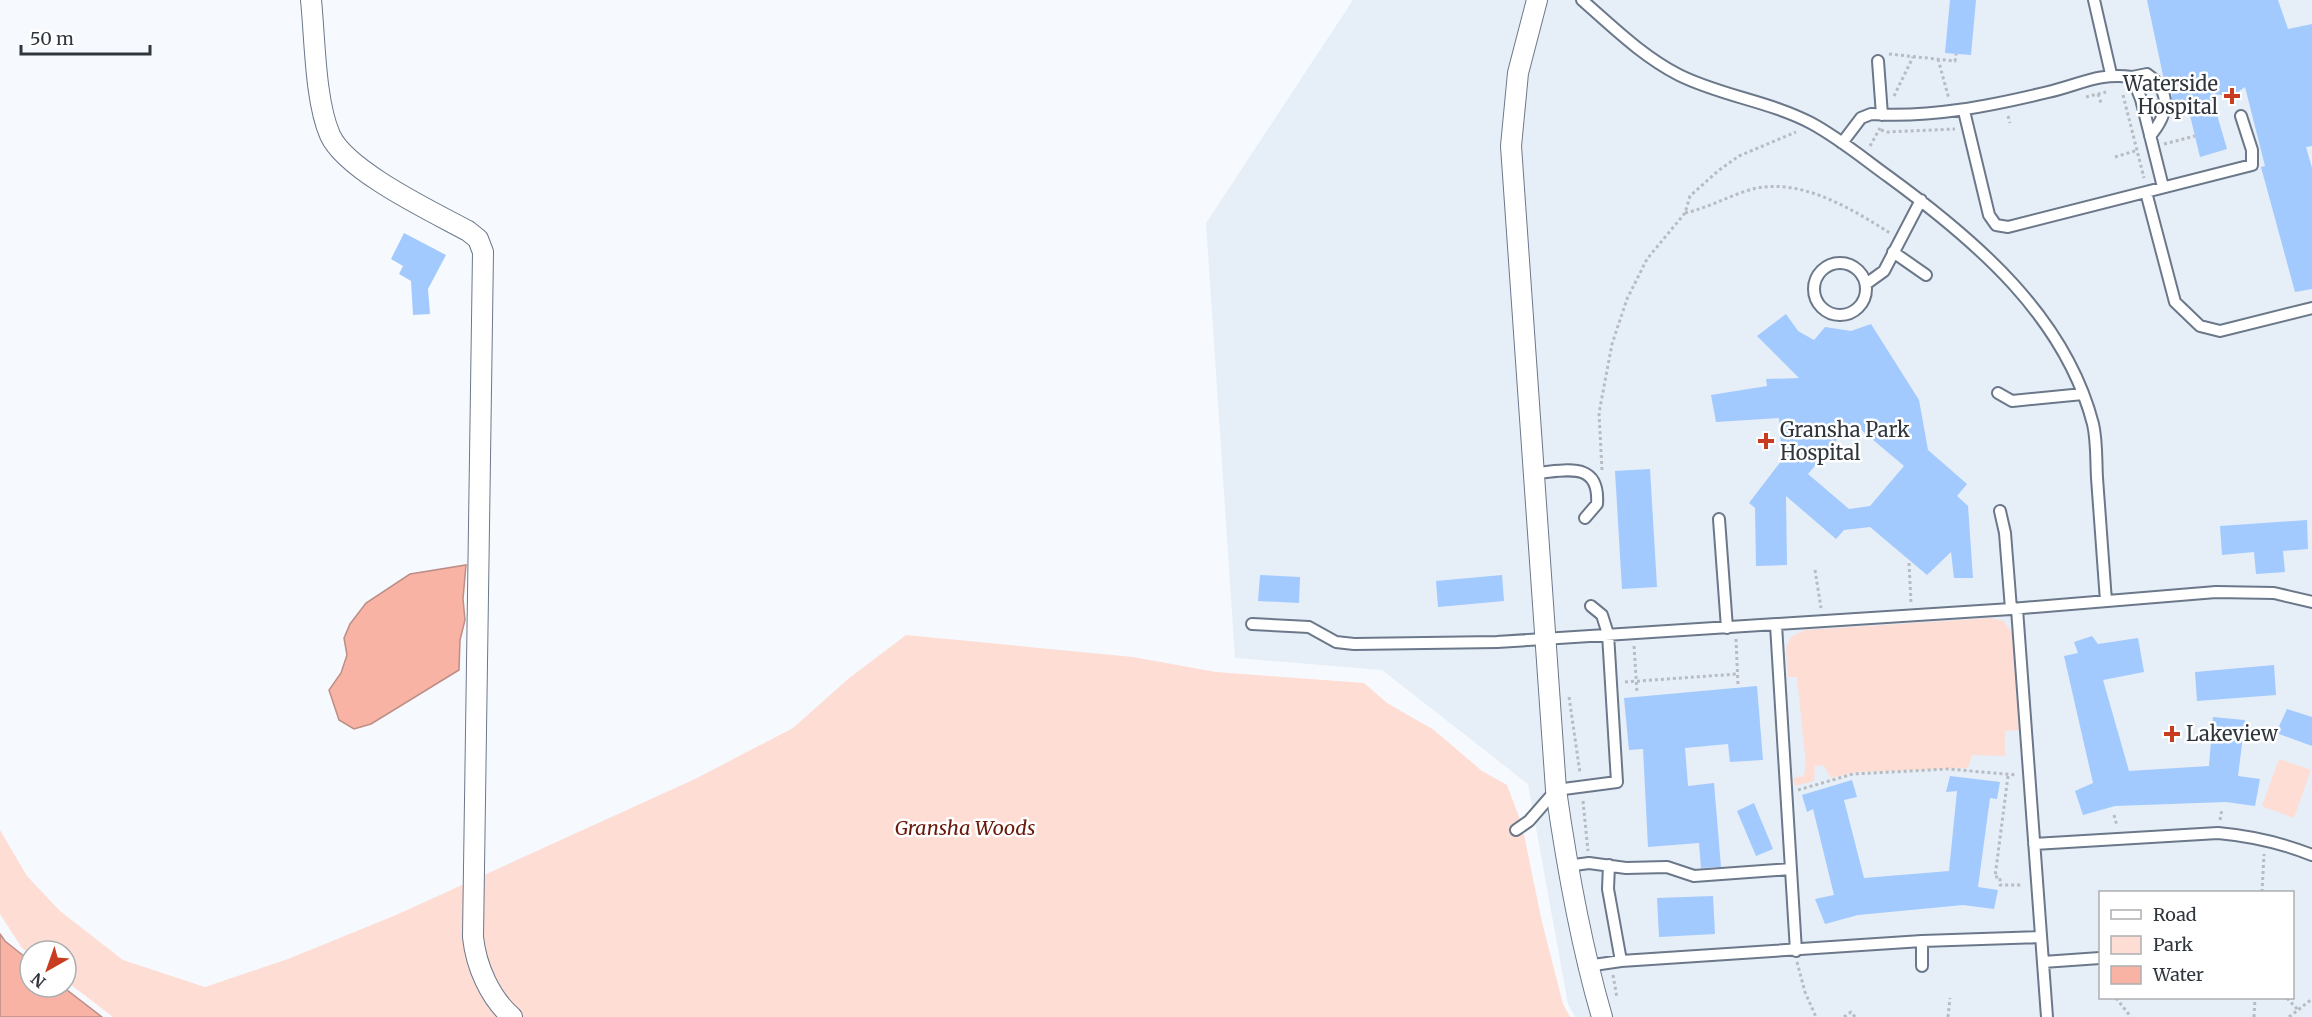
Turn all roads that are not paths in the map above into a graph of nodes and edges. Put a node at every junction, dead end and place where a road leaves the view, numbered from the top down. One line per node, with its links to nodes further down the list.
1 (311, 0): 51 (street)
2 (1537, 0): 22 (street)
3 (1582, 0): 12 (lane)
4 (2094, 0): 6 (lane)
5 (1880, 57): 9 (lane)
6 (2111, 74): 7 (lane); 8 (lane)
7 (2132, 77): 11 (lane); 11 (lane)
8 (1964, 111): 9 (lane); 14 (lane)
9 (1882, 115): 12 (lane)
10 (2241, 116): 13 (lane)
11 (2150, 136): 13 (lane)
12 (1842, 143): 15 (lane)
13 (2163, 188): 14 (lane)
14 (2146, 192): 19 (lane)
15 (1921, 200): 16 (lane); 21 (lane)
16 (1893, 252): 17 (lane); 18 (lane)
17 (1926, 275)
18 (1866, 284): 18 (lane)
19 (2312, 308)
20 (1998, 393): 21 (lane)
21 (2083, 394): 26 (lane)
22 (1536, 473): 24 (lane); 34 (street)
23 (2000, 511): 29 (lane)
24 (1585, 518)
25 (1719, 519): 32 (lane)
26 (2106, 601): 27 (lane); 29 (lane)
27 (2312, 602)
28 (1591, 606): 33 (lane)
29 (2014, 609): 31 (lane); 37 (lane)
30 (1252, 624): 34 (lane)
31 (1776, 625): 32 (lane); 41 (lane)
32 (1731, 628): 33 (lane)
33 (1608, 634): 34 (lane); 35 (lane)
34 (1546, 638): 35 (street)
35 (1556, 790): 36 (lane); 39 (street)
36 (1516, 830)
37 (2034, 844): 38 (lane); 42 (lane)
38 (2312, 855)
39 (1567, 866): 40 (lane); 48 (street)
40 (1609, 866): 41 (lane); 46 (lane)
41 (1791, 869): 44 (lane)
42 (2040, 937): 43 (lane); 47 (lane)
43 (1922, 941): 44 (lane); 49 (lane)
44 (1796, 951): 46 (lane)
45 (2099, 958): 47 (lane)
46 (1616, 962): 48 (lane)
47 (2043, 962): 52 (lane)
48 (1587, 966): 50 (street)
49 (1922, 966)
50 (1611, 1012)
51 (512, 1017)
52 (2047, 1017)

